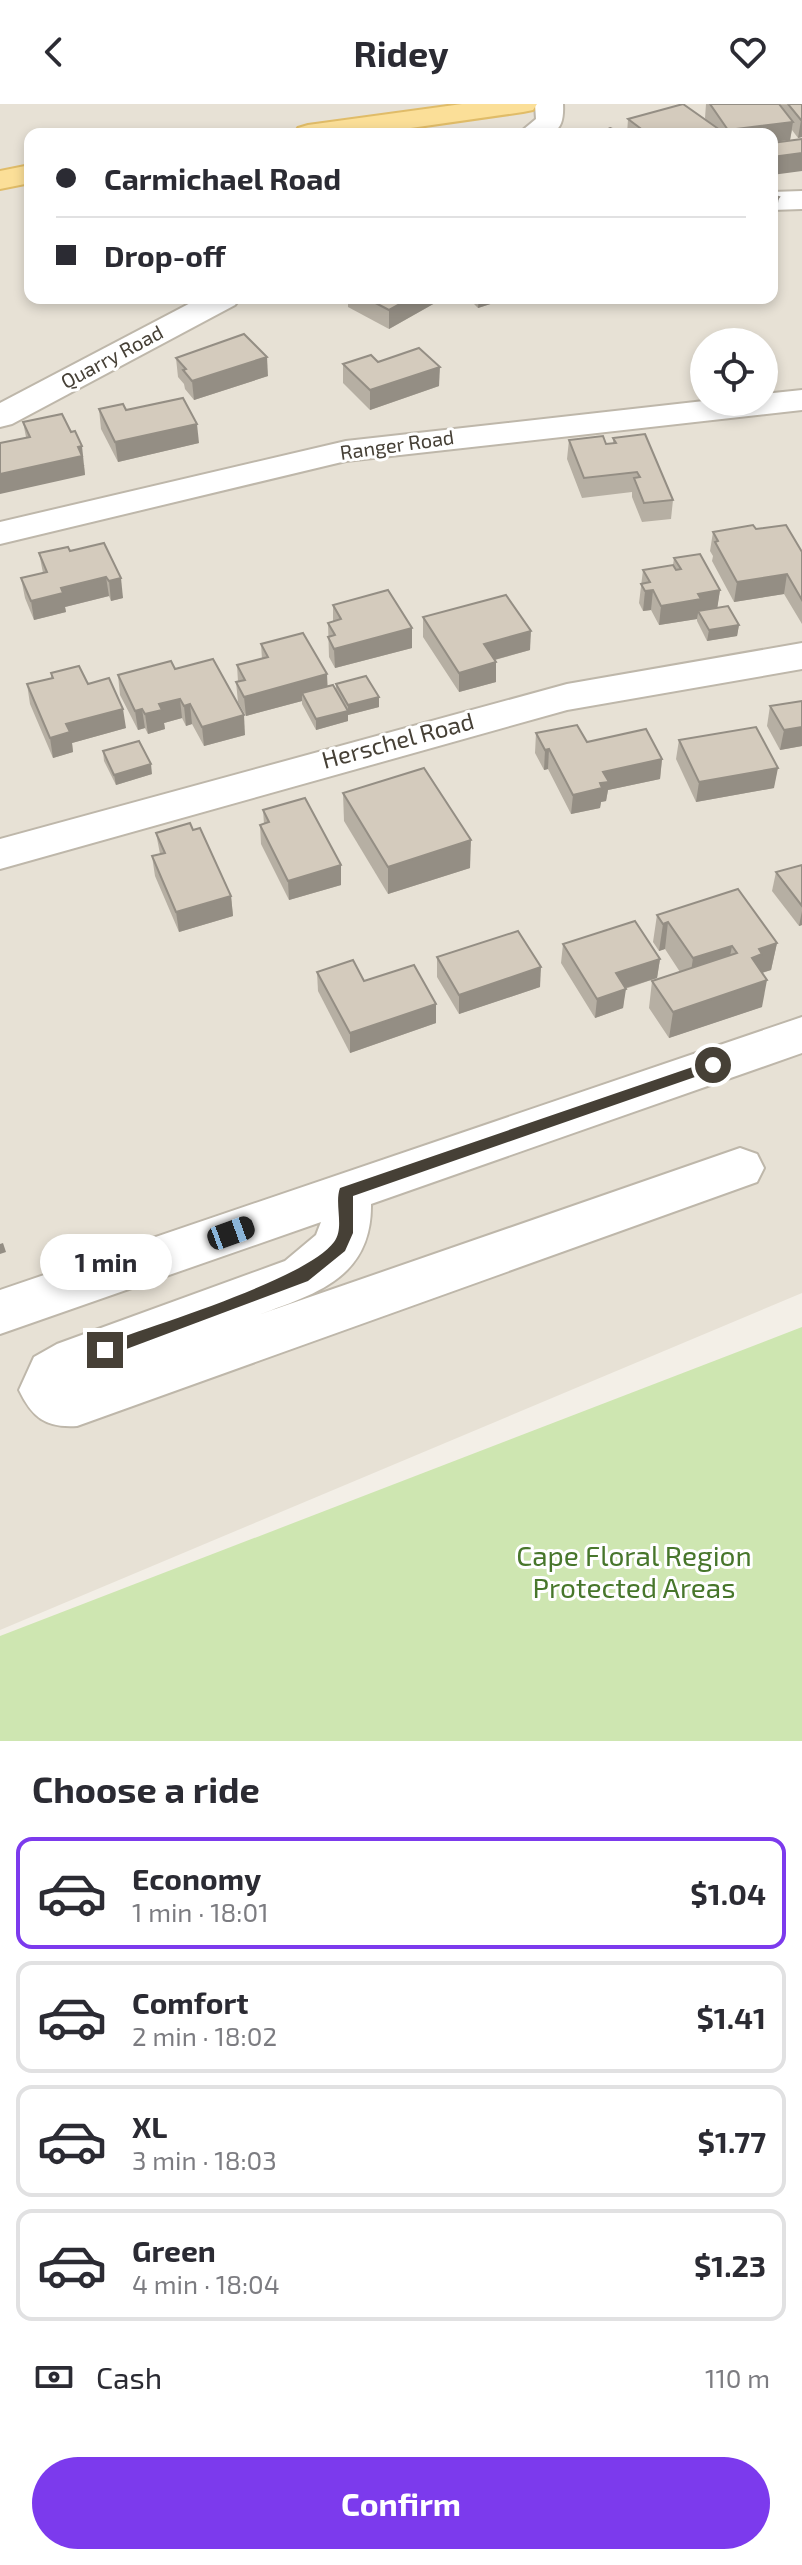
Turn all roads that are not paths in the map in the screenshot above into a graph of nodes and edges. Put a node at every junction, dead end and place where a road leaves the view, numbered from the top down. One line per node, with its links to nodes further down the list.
1 (523, 104): 3 (main road)
2 (549, 104): 4 (street)
3 (351, 128)
4 (541, 128)
5 (24, 175): 6 (main road)
6 (0, 180)
7 (802, 200): 8 (street)
8 (778, 201)
9 (213, 304): 11 (street, Quarry Road)
10 (802, 400): 12 (street, Ranger Road)
11 (0, 417)
12 (0, 533)
13 (802, 656): 14 (street, Herschel Road)
14 (0, 854)
15 (802, 1035): 17 (street)
16 (740, 1168): 17 (street)
17 (346, 1192): 18 (street)
18 (0, 1312)

